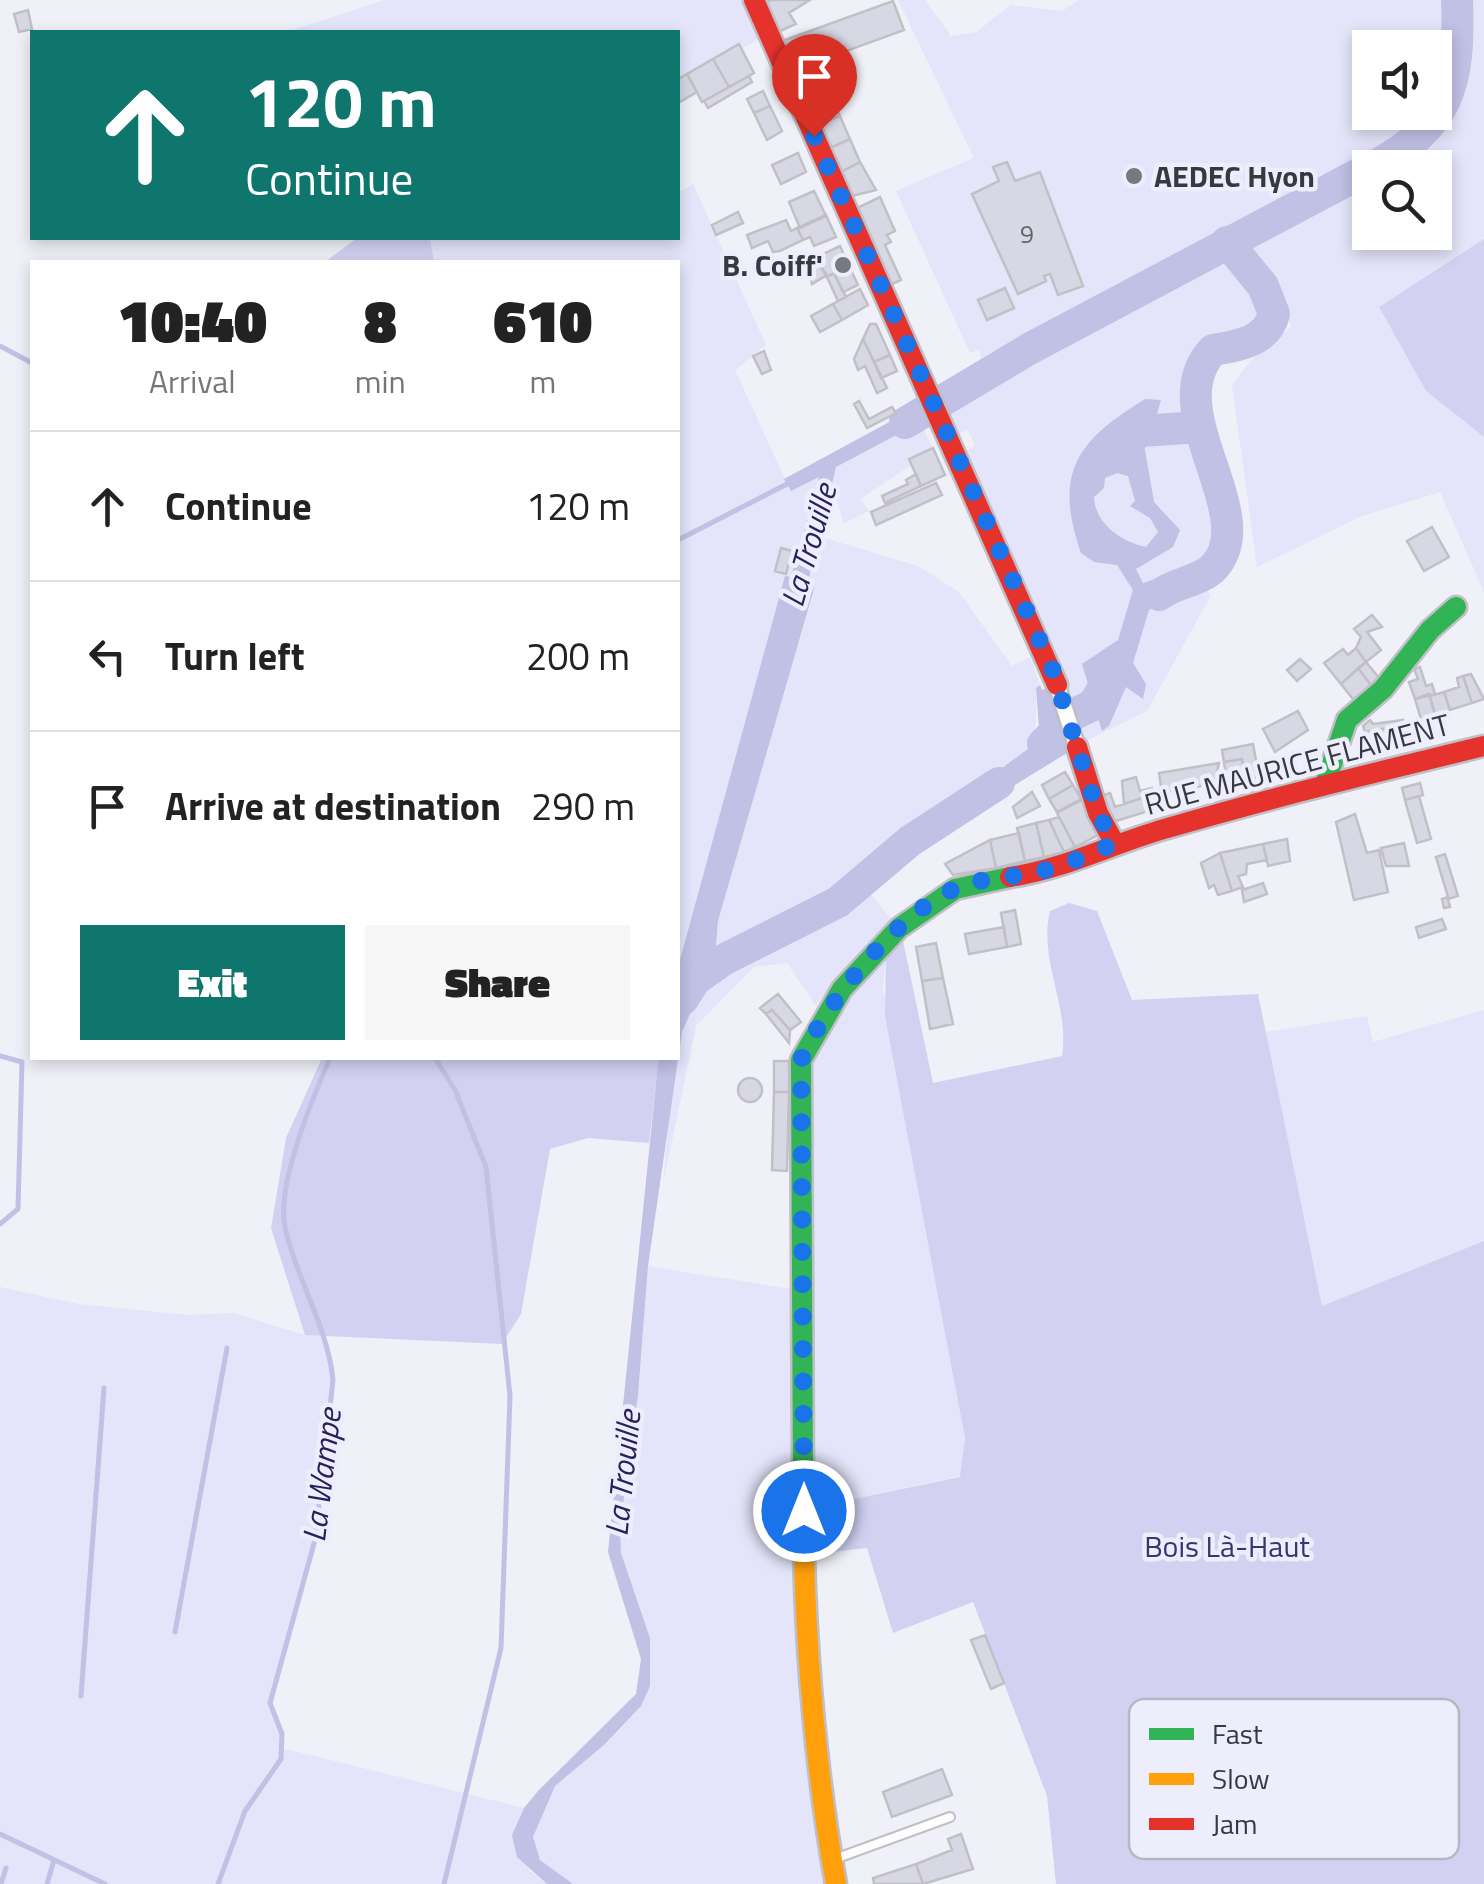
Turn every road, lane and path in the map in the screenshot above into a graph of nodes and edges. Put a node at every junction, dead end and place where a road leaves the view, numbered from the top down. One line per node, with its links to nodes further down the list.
1 (754, 0): 3 (street)
2 (1456, 607): 6 (street)
3 (1057, 685): 5 (street)
4 (1484, 746): 6 (street, RUE MAURICE FLAMENT)
5 (1077, 748): 7 (street)
6 (1326, 781): 7 (street, RUE MAURICE FLAMENT)
7 (1114, 844): 9 (street, RUE MAURICE FLAMENT)
8 (950, 1817): 9 (lane)
9 (832, 1860): 10 (street, RUE MAURICE FLAMENT)
10 (836, 1884)

